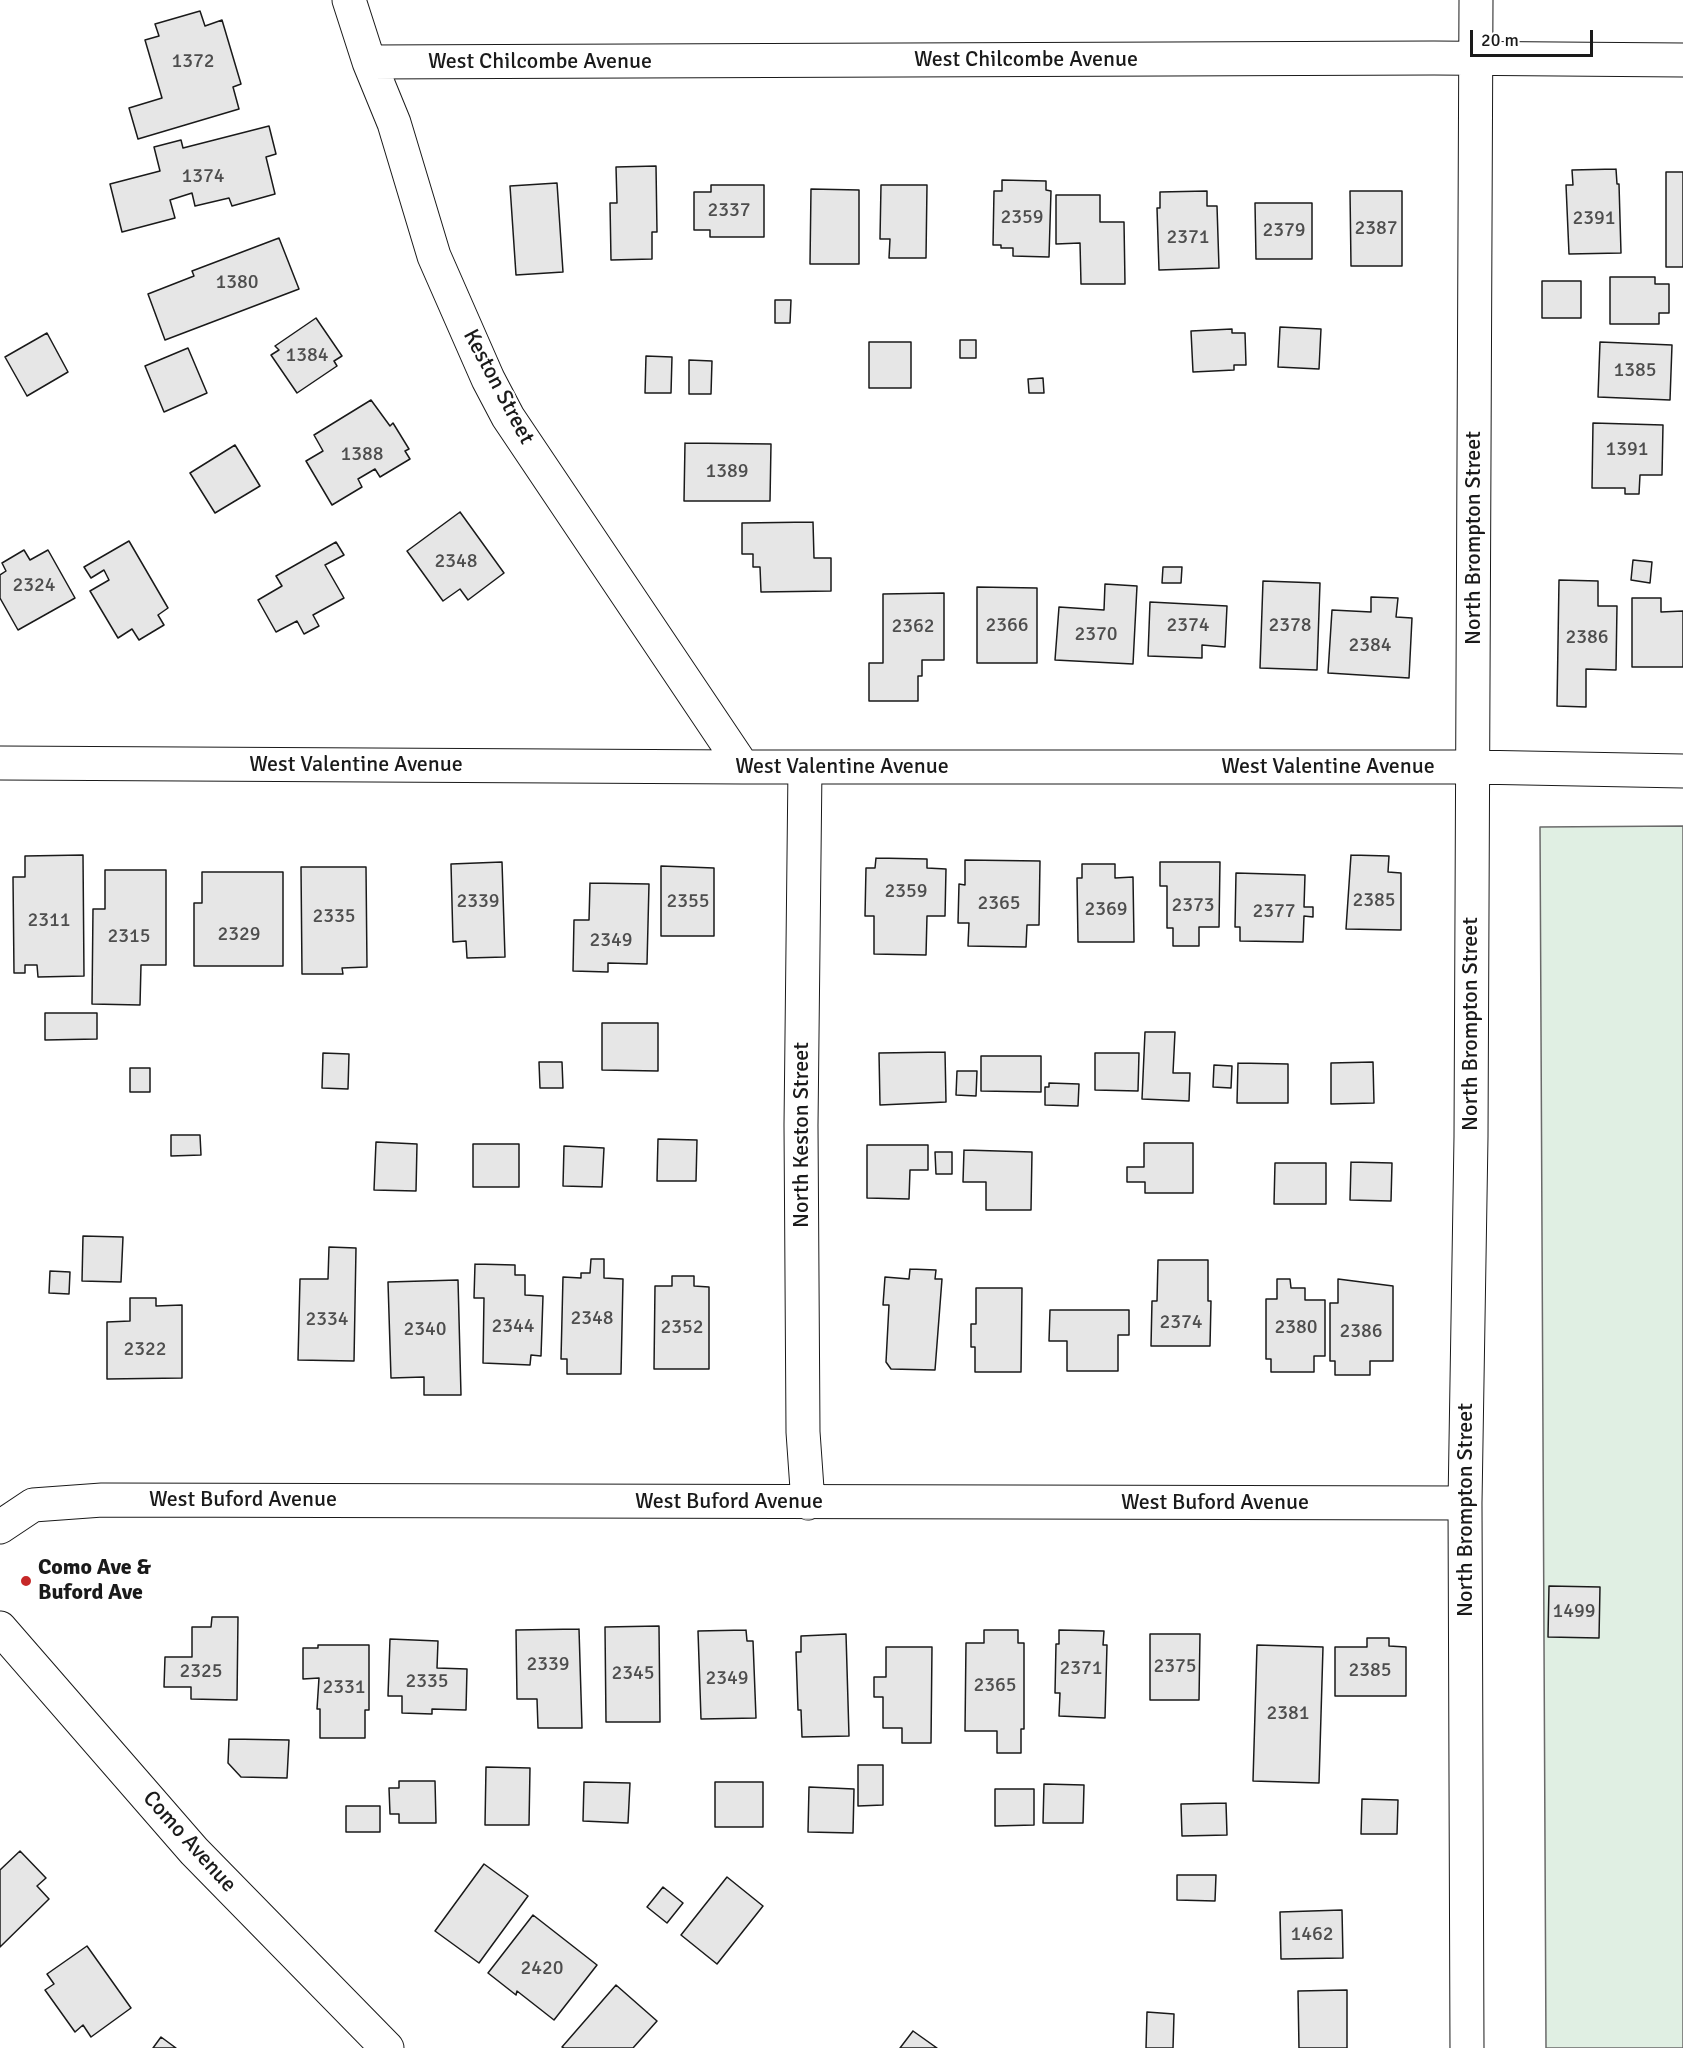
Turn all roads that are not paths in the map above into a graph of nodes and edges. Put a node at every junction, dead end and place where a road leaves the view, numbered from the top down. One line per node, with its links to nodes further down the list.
1 (349, 0): 5 (street, Keston Street)
2 (1476, 0): 3 (street, North Brompton Street)
3 (1476, 58): 4 (street, West Chilcombe Avenue); 5 (street, West Chilcombe Avenue); 9 (street, North Brompton Street)
4 (1683, 60)
5 (369, 62): 7 (street, Keston Street)
6 (0, 763): 7 (street, West Valentine Avenue)
7 (743, 767): 8 (street, West Valentine Avenue)
8 (805, 767): 9 (street, West Valentine Avenue); 11 (street, North Keston Street)
9 (1473, 768): 10 (street, West Valentine Avenue); 12 (street, North Brompton Street)
10 (1683, 771)
11 (808, 1503): 12 (street, West Buford Avenue); 13 (street, West Buford Avenue)
12 (1465, 1503): 16 (street, North Brompton Street)
13 (0, 1527)
14 (0, 1628): 15 (street, Como Avenue)
15 (387, 2048)
16 (1467, 2048)

